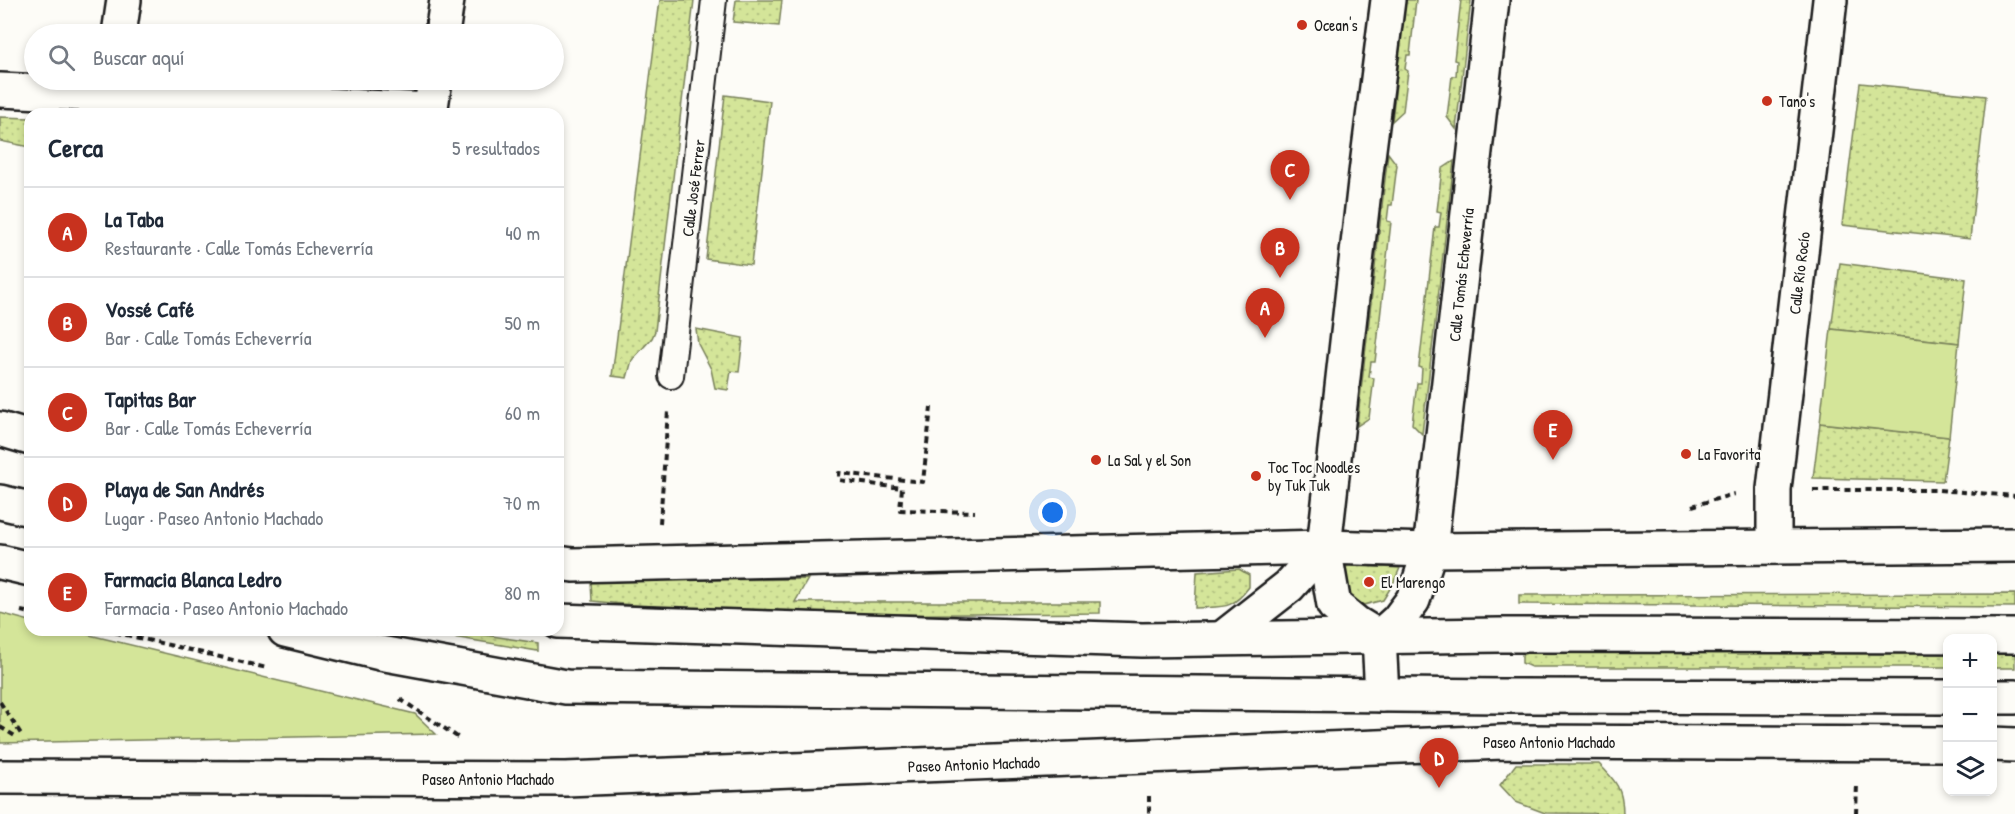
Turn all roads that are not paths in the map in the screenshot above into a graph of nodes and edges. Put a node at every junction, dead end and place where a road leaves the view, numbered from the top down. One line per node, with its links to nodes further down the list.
1 (124, 0): 7 (main road)
2 (447, 0): 8 (main road)
3 (714, 0): 12 (lane, Calle José Ferrer)
4 (1388, 0): 18 (main road)
5 (1492, 0): 20 (main road, Calle Tomás Echeverría)
6 (1830, 0): 19 (main road, Calle Río Rocío)
7 (120, 24)
8 (443, 24)
9 (0, 90): 10 (main road)
10 (99, 95): 11 (main road)
11 (432, 101)
12 (671, 376)
13 (0, 429): 14 (main road)
14 (24, 436)
15 (0, 502): 16 (main road)
16 (24, 508)
17 (2015, 545): 19 (main road)
18 (1324, 547): 20 (main road); 22 (main road); 27 (main road); 28 (main road)
19 (1774, 547): 20 (main road)
20 (1430, 550): 27 (main road, Calle Tomás Echeverría)
21 (0, 562): 23 (main road)
22 (564, 563)
23 (24, 568)
24 (564, 621): 28 (main road)
25 (310, 636): 29 (main road)
26 (2015, 636): 27 (main road)
27 (1379, 637): 28 (main road); 29 (main road)
28 (1224, 638)
29 (1382, 695): 30 (main road)
30 (1943, 697)
31 (1997, 697): 32 (main road)
32 (2015, 697)
33 (1943, 744): 36 (main road, Paseo Antonio Machado)
34 (1997, 744): 35 (main road)
35 (2015, 745)
36 (0, 777)

